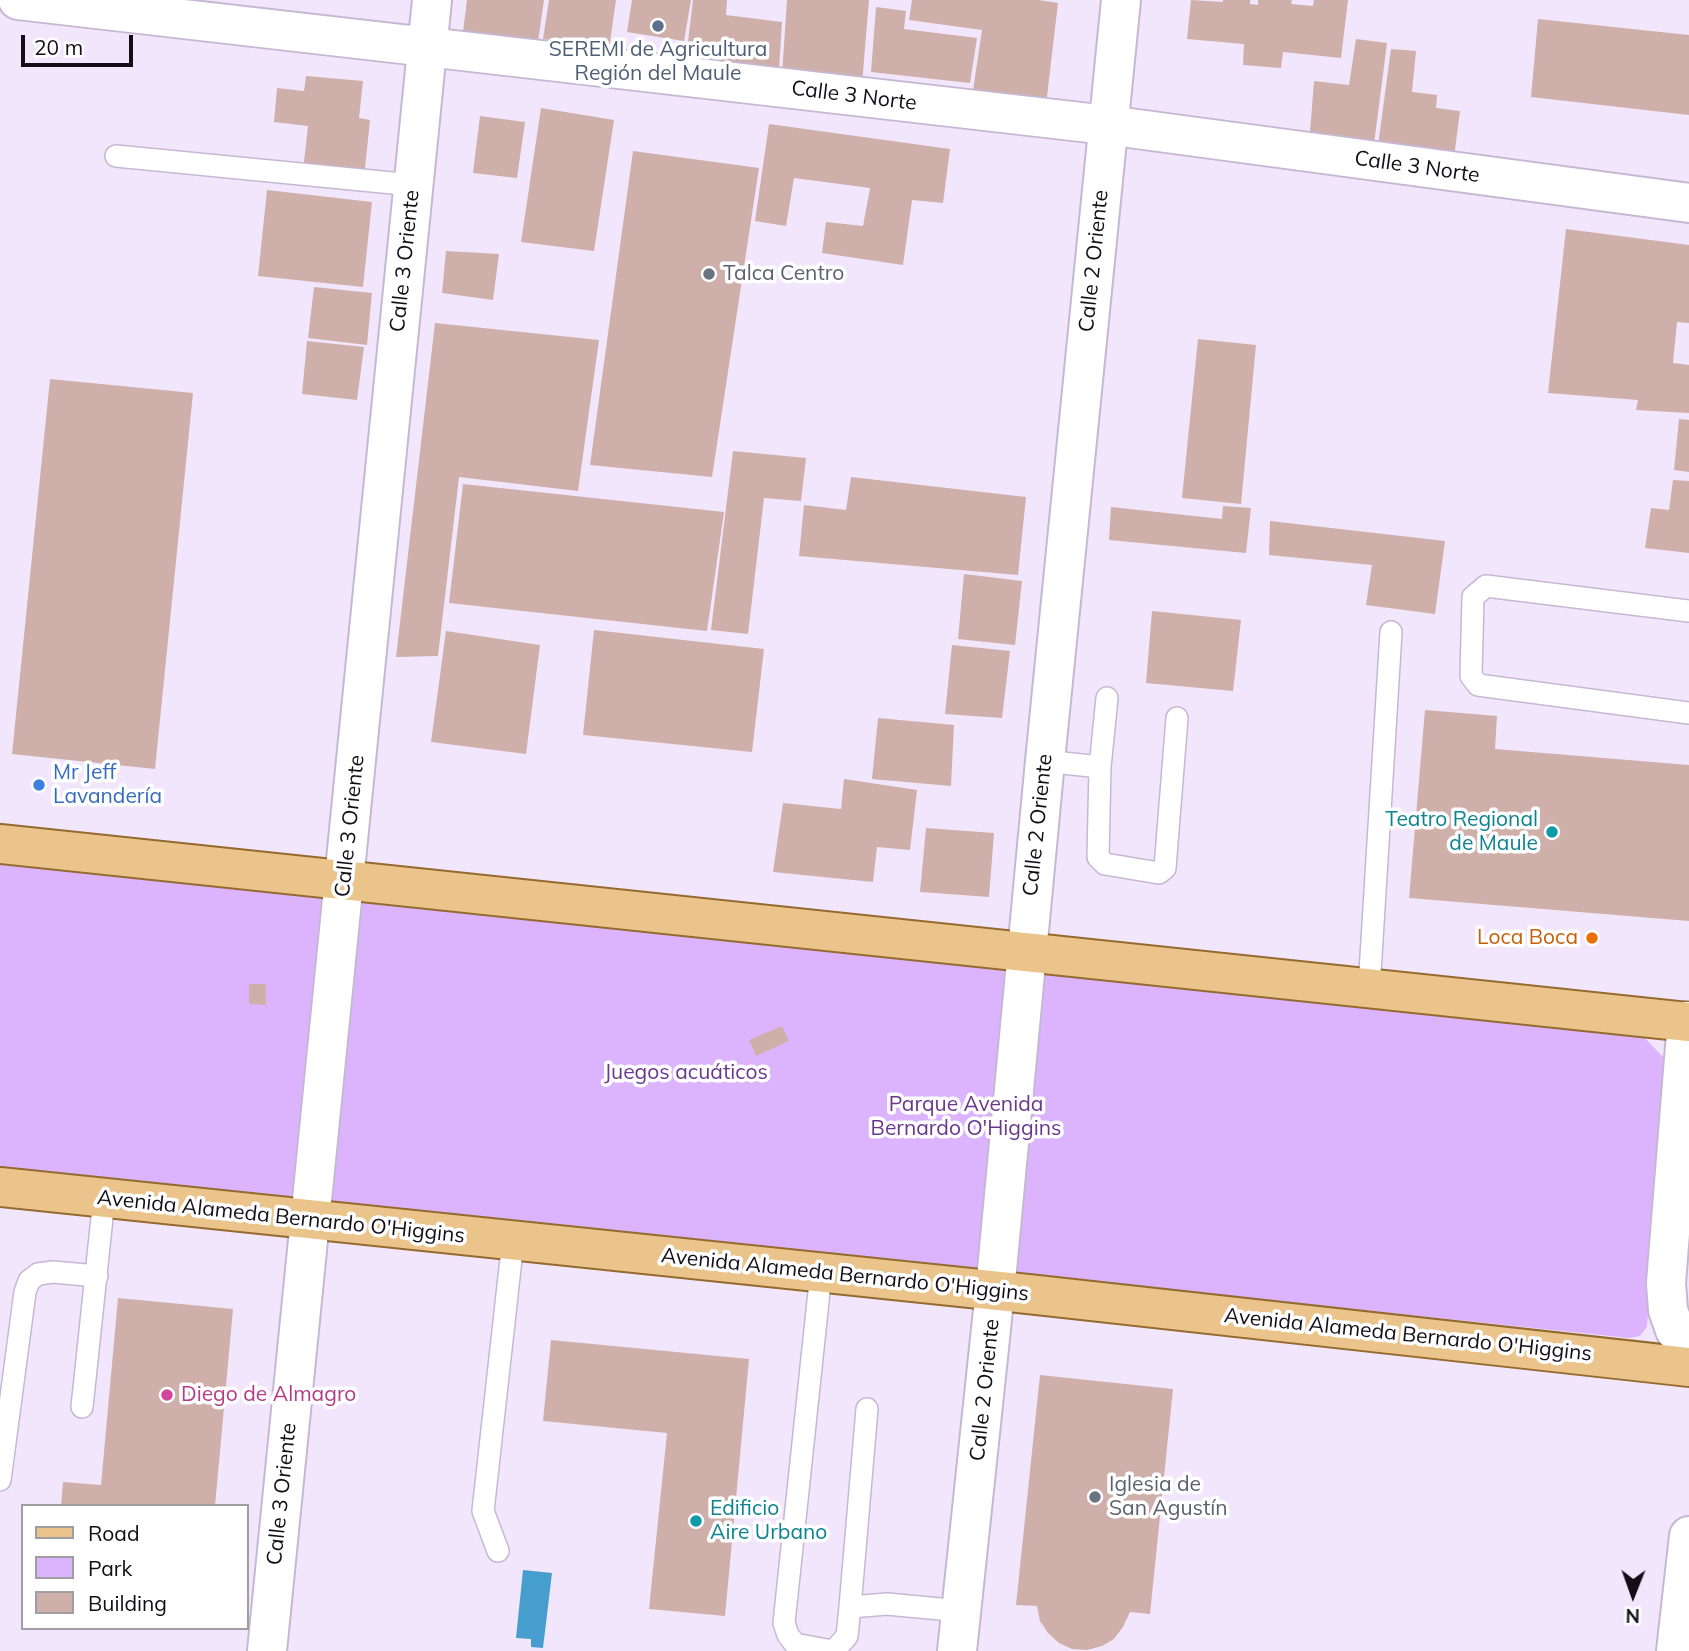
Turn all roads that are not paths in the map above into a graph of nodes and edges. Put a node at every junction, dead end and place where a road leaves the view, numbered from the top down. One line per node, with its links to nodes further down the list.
1 (18, 0): 4 (street, Calle 3 Norte)
2 (432, 0): 4 (street, Calle 3 Oriente)
3 (1121, 0): 5 (street, Calle 2 Oriente)
4 (427, 47): 5 (street, Calle 3 Norte); 7 (street, Calle 3 Oriente)
5 (1107, 125): 8 (street, Calle 3 Norte); 14 (street, Calle 2 Oriente)
6 (116, 156): 7 (lane)
7 (413, 185): 17 (street, Calle 3 Oriente)
8 (1689, 203)
9 (1689, 611): 12 (lane)
10 (1391, 632): 19 (lane)
11 (1107, 698): 15 (lane)
12 (1689, 713)
13 (1177, 718): 15 (lane)
14 (1045, 761): 15 (lane); 18 (street, Calle 2 Oriente)
15 (1100, 767)
16 (0, 844): 17 (main road)
17 (344, 880): 18 (main road); 23 (street, Calle 3 Oriente)
18 (1027, 953): 19 (main road); 27 (street, Calle 2 Oriente)
19 (1369, 989): 20 (main road)
20 (1688, 1022): 28 (street)
21 (0, 1187): 22 (main road, Avenida Alameda Bernardo O'Higgins)
22 (104, 1199): 23 (main road, Avenida Alameda Bernardo O'Higgins); 26 (lane)
23 (310, 1220): 24 (main road, Avenida Alameda Bernardo O'Higgins); 37 (street, Calle 3 Oriente)
24 (513, 1241): 25 (main road, Avenida Alameda Bernardo O'Higgins); 34 (lane)
25 (821, 1273): 27 (main road, Avenida Alameda Bernardo O'Higgins); 38 (lane)
26 (97, 1276): 30 (lane); 32 (lane)
27 (995, 1291): 29 (main road, Avenida Alameda Bernardo O'Higgins); 36 (street, Calle 2 Oriente)
28 (1689, 1349)
29 (1689, 1367)
30 (82, 1407)
31 (867, 1409): 35 (lane)
32 (0, 1480)
33 (1689, 1536): 40 (street)
34 (498, 1551)
35 (850, 1607): 36 (lane); 38 (lane)
36 (961, 1611): 39 (street, Calle 2 Oriente)
37 (267, 1651)
38 (833, 1651)
39 (957, 1651)
40 (1676, 1651)

